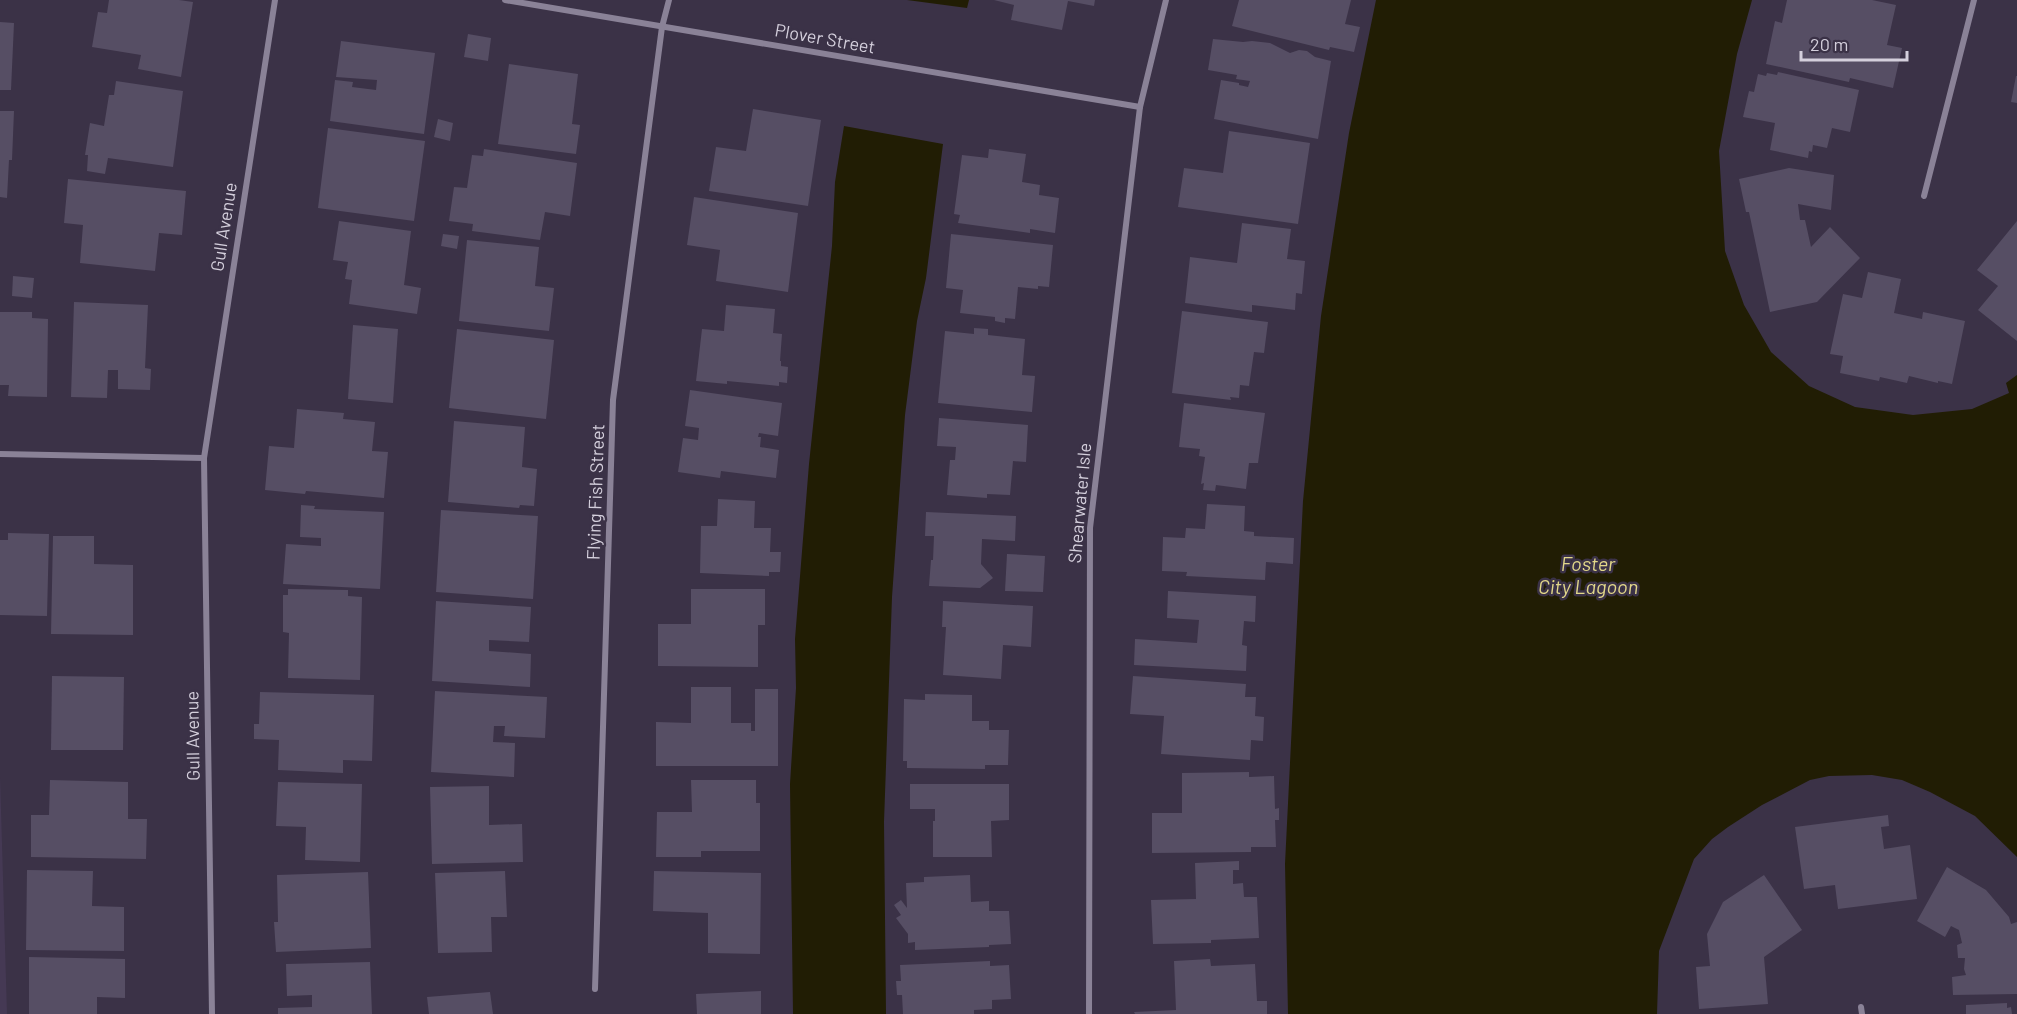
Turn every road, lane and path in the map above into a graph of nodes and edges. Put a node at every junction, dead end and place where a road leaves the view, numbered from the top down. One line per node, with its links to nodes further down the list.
1 (274, 0): 10 (street, Gull Avenue)
2 (505, 0): 6 (street, Plover Street)
3 (669, 0): 6 (street, Flying Fish Street)
4 (1166, 0): 7 (street, Shearwater Isle)
5 (1974, 0): 8 (street)
6 (662, 27): 7 (street, Plover Street); 11 (street, Flying Fish Street)
7 (1140, 107): 13 (street, Shearwater Isle)
8 (1924, 196)
9 (0, 454): 10 (street)
10 (204, 458): 12 (street, Gull Avenue)
11 (595, 989)
12 (212, 1014)
13 (1089, 1014)

